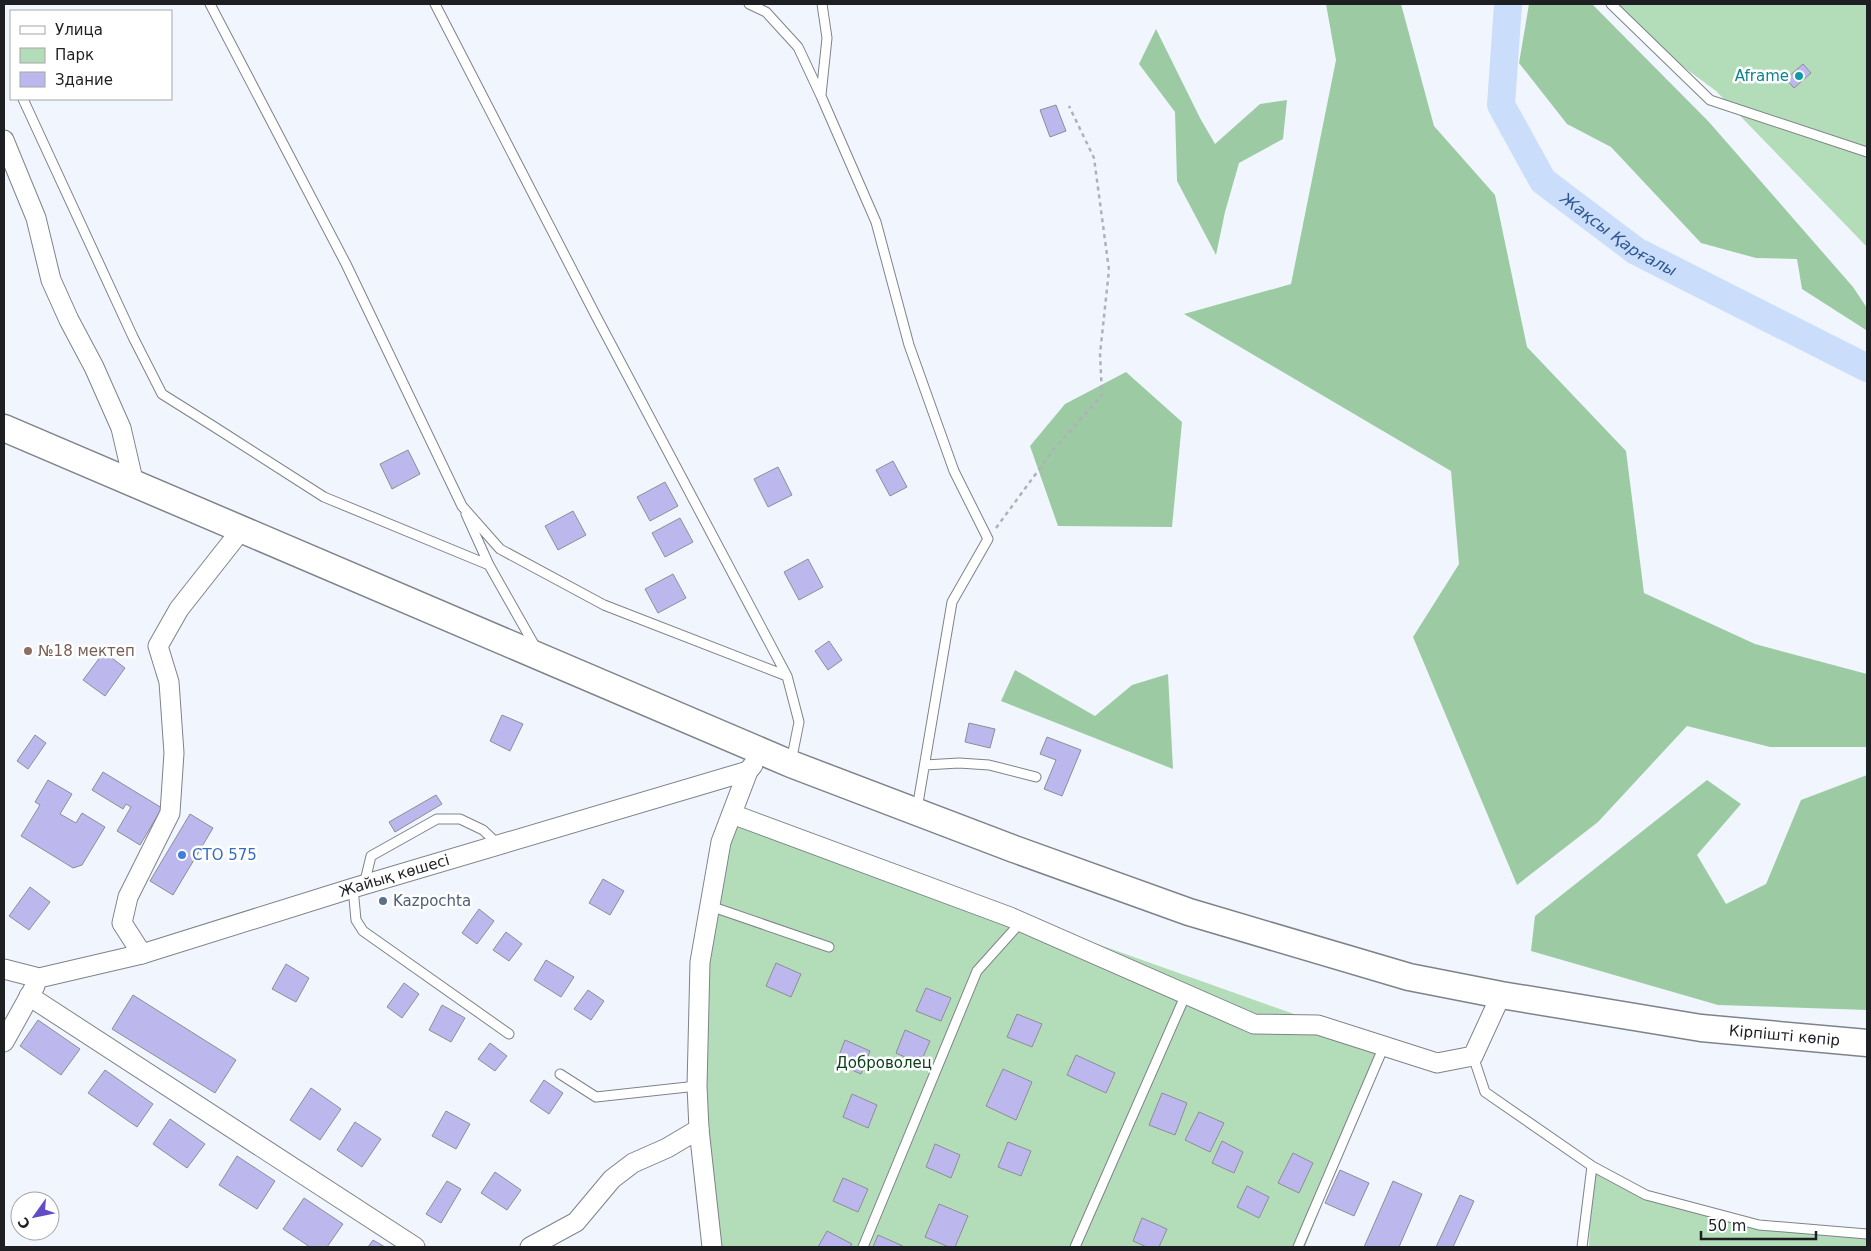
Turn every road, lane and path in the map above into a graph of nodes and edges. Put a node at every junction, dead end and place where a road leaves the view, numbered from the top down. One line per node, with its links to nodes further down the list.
1 (210, 4): 13 (lane)
2 (435, 4): 18 (lane)
3 (749, 4): 6 (lane)
4 (822, 4): 6 (lane)
5 (1611, 4): 10 (lane)
6 (822, 96): 15 (lane)
7 (23, 100): 16 (lane)
8 (1069, 106): 15 (path)
9 (4, 140): 12 (street)
10 (1867, 152)
11 (4, 428): 12 (main road, Кірпішті көпір)
12 (134, 484): 14 (main road, Кірпішті көпір)
13 (462, 506): 16 (lane); 18 (lane)
14 (242, 529): 17 (main road, Кірпішті көпір); 30 (street)
15 (988, 539): 21 (lane)
16 (489, 565): 17 (lane)
17 (541, 657): 19 (main road, Кірпішті көпір)
18 (787, 676): 20 (lane)
19 (756, 761): 20 (main road, Кірпішті көпір); 24 (street); 25 (street, Жайық көшесі)
20 (791, 764): 23 (main road, Кірпішті көпір)
21 (925, 765): 22 (lane); 23 (lane)
22 (1036, 777)
23 (917, 811): 34 (main road, Кірпішті көпір)
24 (732, 814): 27 (street); 28 (street)
25 (499, 845): 26 (street, Жайық көшесі); 26 (lane)
26 (358, 886): 30 (street, Жайық көшесі); 36 (lane)
27 (710, 906): 29 (lane); 42 (street)
28 (1022, 922): 33 (street); 49 (lane)
29 (828, 946)
30 (142, 954): 32 (street, Жайық көшесі)
31 (4, 969): 32 (street)
32 (39, 978): 35 (street)
33 (1186, 994): 39 (street); 50 (lane)
34 (1500, 995): 38 (main road, Кірпішті көпір); 40 (street)
35 (29, 996): 37 (street); 46 (street)
36 (509, 1034)
37 (4, 1042)
38 (1867, 1043)
39 (1384, 1046): 40 (street); 51 (lane)
40 (1473, 1056): 44 (lane)
41 (560, 1074): 42 (lane)
42 (697, 1086): 43 (street)
43 (699, 1128): 47 (street); 48 (street)
44 (1592, 1166): 45 (lane); 52 (lane)
45 (1867, 1234)
46 (415, 1247)
47 (530, 1247)
48 (712, 1247)
49 (863, 1247)
50 (1075, 1247)
51 (1298, 1247)
52 (1582, 1247)

